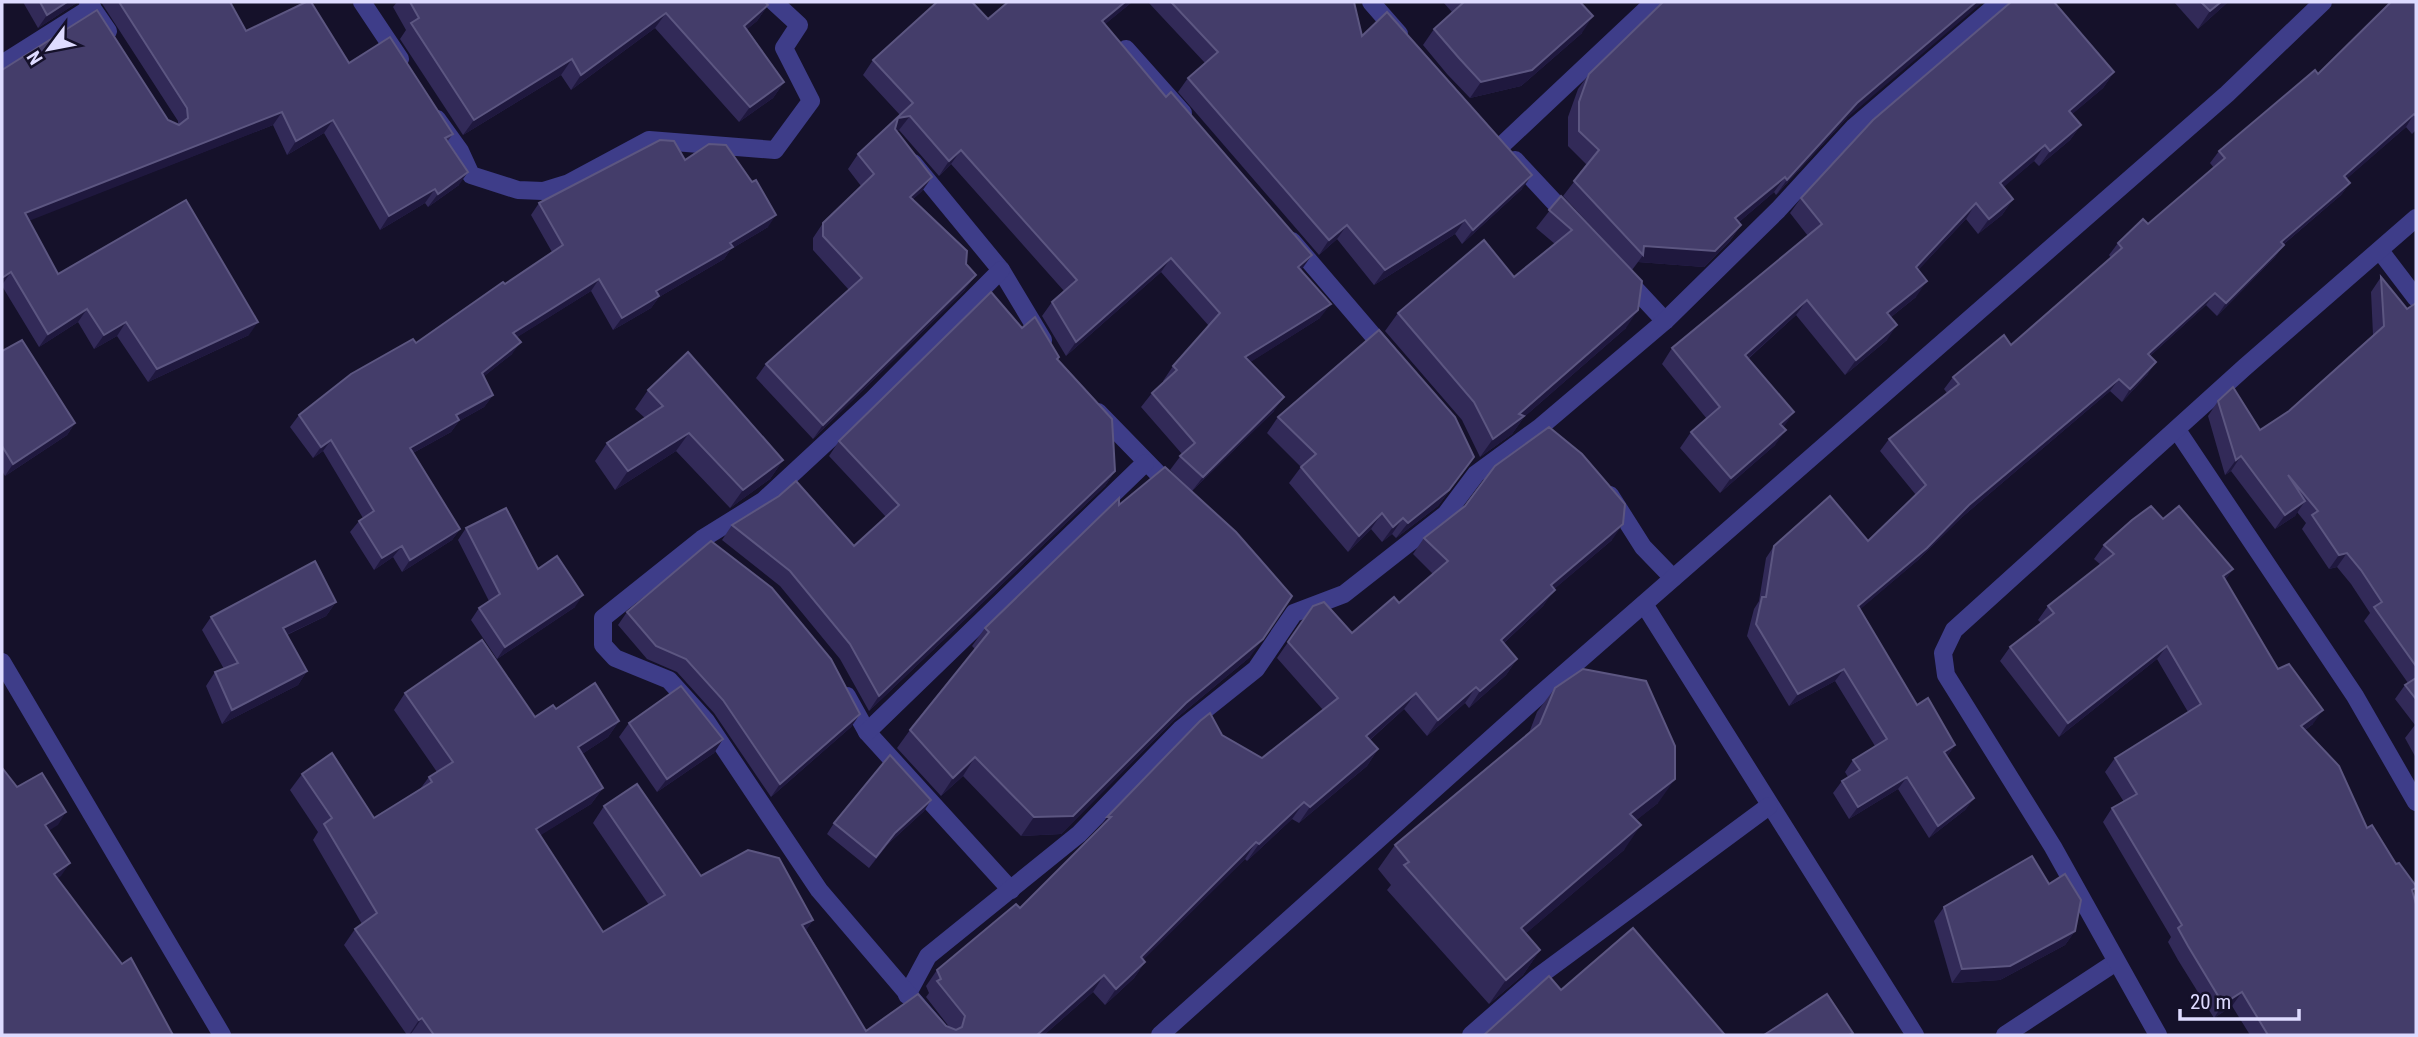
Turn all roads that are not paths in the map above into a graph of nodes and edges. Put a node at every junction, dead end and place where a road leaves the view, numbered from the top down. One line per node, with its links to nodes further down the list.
1 (362, 2): 12 (street)
2 (774, 2): 13 (street)
3 (1371, 2): 10 (street)
4 (1654, 2): 18 (street)
5 (2000, 2): 23 (street)
6 (2323, 2): 35 (street)
7 (90, 4): 9 (street); 11 (street)
8 (1126, 49): 14 (street)
9 (121, 50)
10 (1413, 50)
11 (2, 64)
12 (410, 76)
13 (425, 99)
14 (1191, 122)
15 (904, 152): 21 (street)
16 (2416, 218): 19 (street)
17 (1281, 228): 25 (street)
18 (1581, 231)
19 (2381, 251): 22 (street); 28 (street)
20 (1616, 268): 23 (street)
21 (1001, 270): 24 (street); 33 (street)
22 (2416, 299)
23 (1665, 321): 27 (street)
24 (1050, 352)
25 (1397, 363)
26 (1082, 395): 30 (street)
27 (1539, 428): 29 (street); 42 (street)
28 (2177, 430): 40 (street); 43 (street)
29 (1557, 443)
30 (1145, 463): 32 (street); 39 (street)
31 (1599, 483): 35 (street)
32 (1183, 498)
33 (702, 539): 34 (street); 44 (street)
34 (722, 554)
35 (1673, 578): 36 (street)
36 (1644, 604): 41 (street); 47 (street)
37 (2, 662): 45 (street)
38 (837, 677): 39 (street)
39 (867, 732): 42 (street)
40 (2416, 802)
41 (1769, 806): 48 (street); 49 (street)
42 (1011, 890): 44 (street)
43 (2116, 962): 50 (street); 51 (street)
44 (907, 995): 46 (street)
45 (222, 1035)
46 (943, 1035)
47 (1160, 1035)
48 (1471, 1035)
49 (1915, 1035)
50 (2005, 1035)
51 (2158, 1035)

